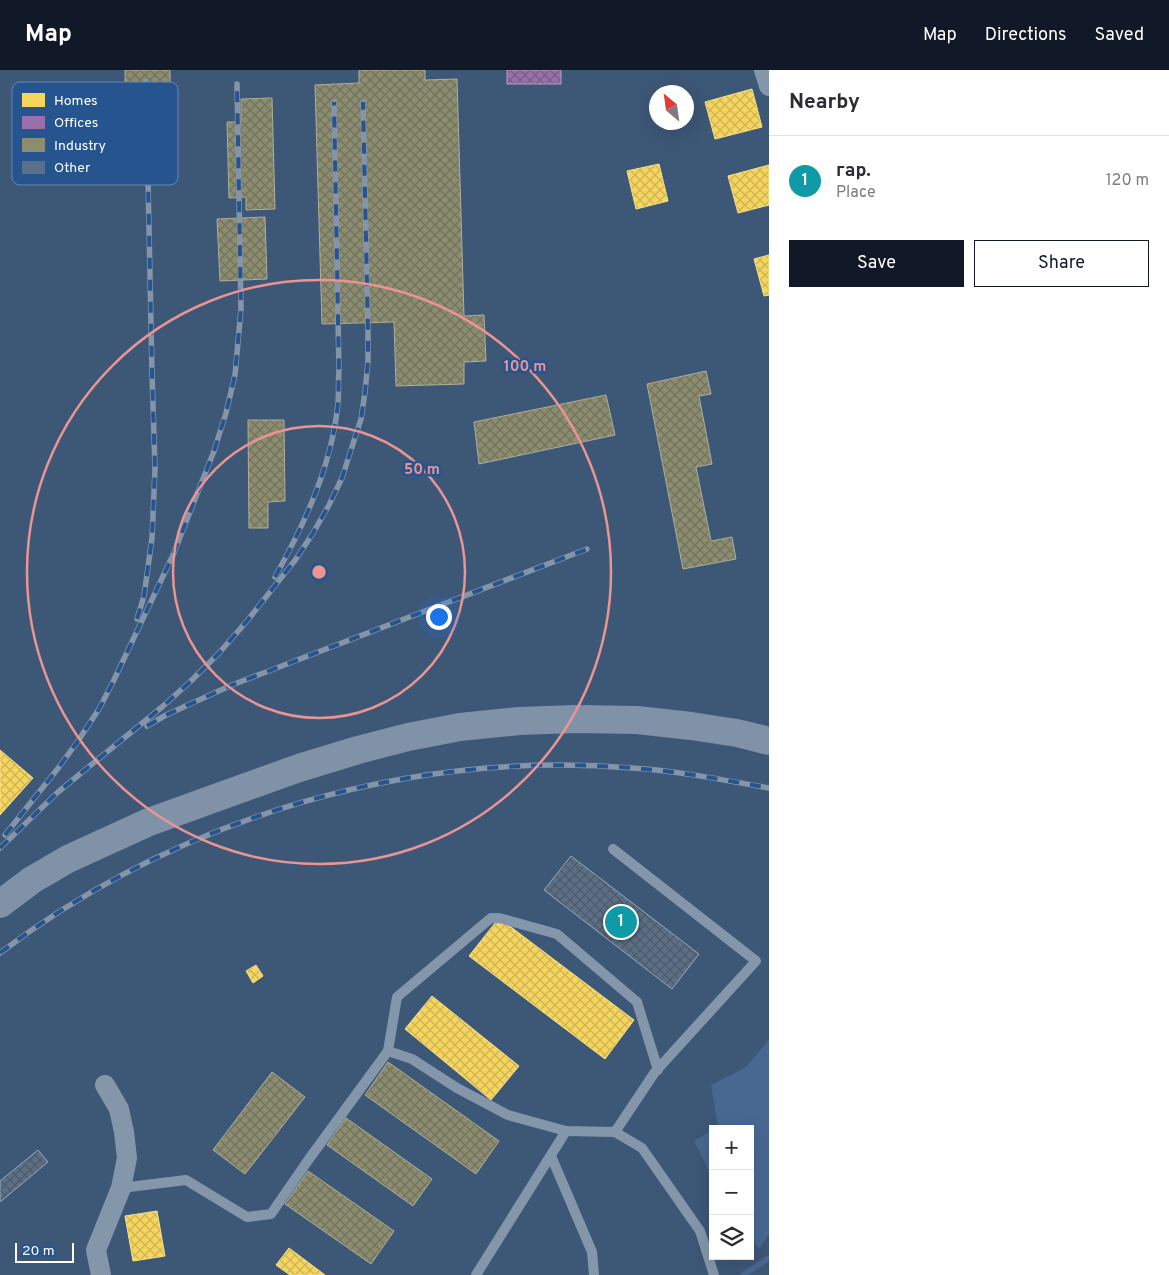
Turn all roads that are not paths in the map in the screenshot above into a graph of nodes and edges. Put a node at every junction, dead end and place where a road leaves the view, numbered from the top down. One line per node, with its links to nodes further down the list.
1 (764, 70): 2 (street)
2 (769, 86)
3 (769, 742): 5 (main road)
4 (613, 850): 7 (lane)
5 (0, 904)
6 (388, 1051): 7 (lane); 9 (lane); 12 (lane)
7 (658, 1070): 10 (lane)
8 (105, 1084): 12 (street)
9 (566, 1131): 10 (lane); 11 (lane)
10 (615, 1132): 16 (lane)
11 (550, 1156): 14 (lane); 15 (lane)
12 (121, 1188): 13 (street)
13 (101, 1275)
14 (476, 1275)
15 (594, 1275)
16 (714, 1275)

